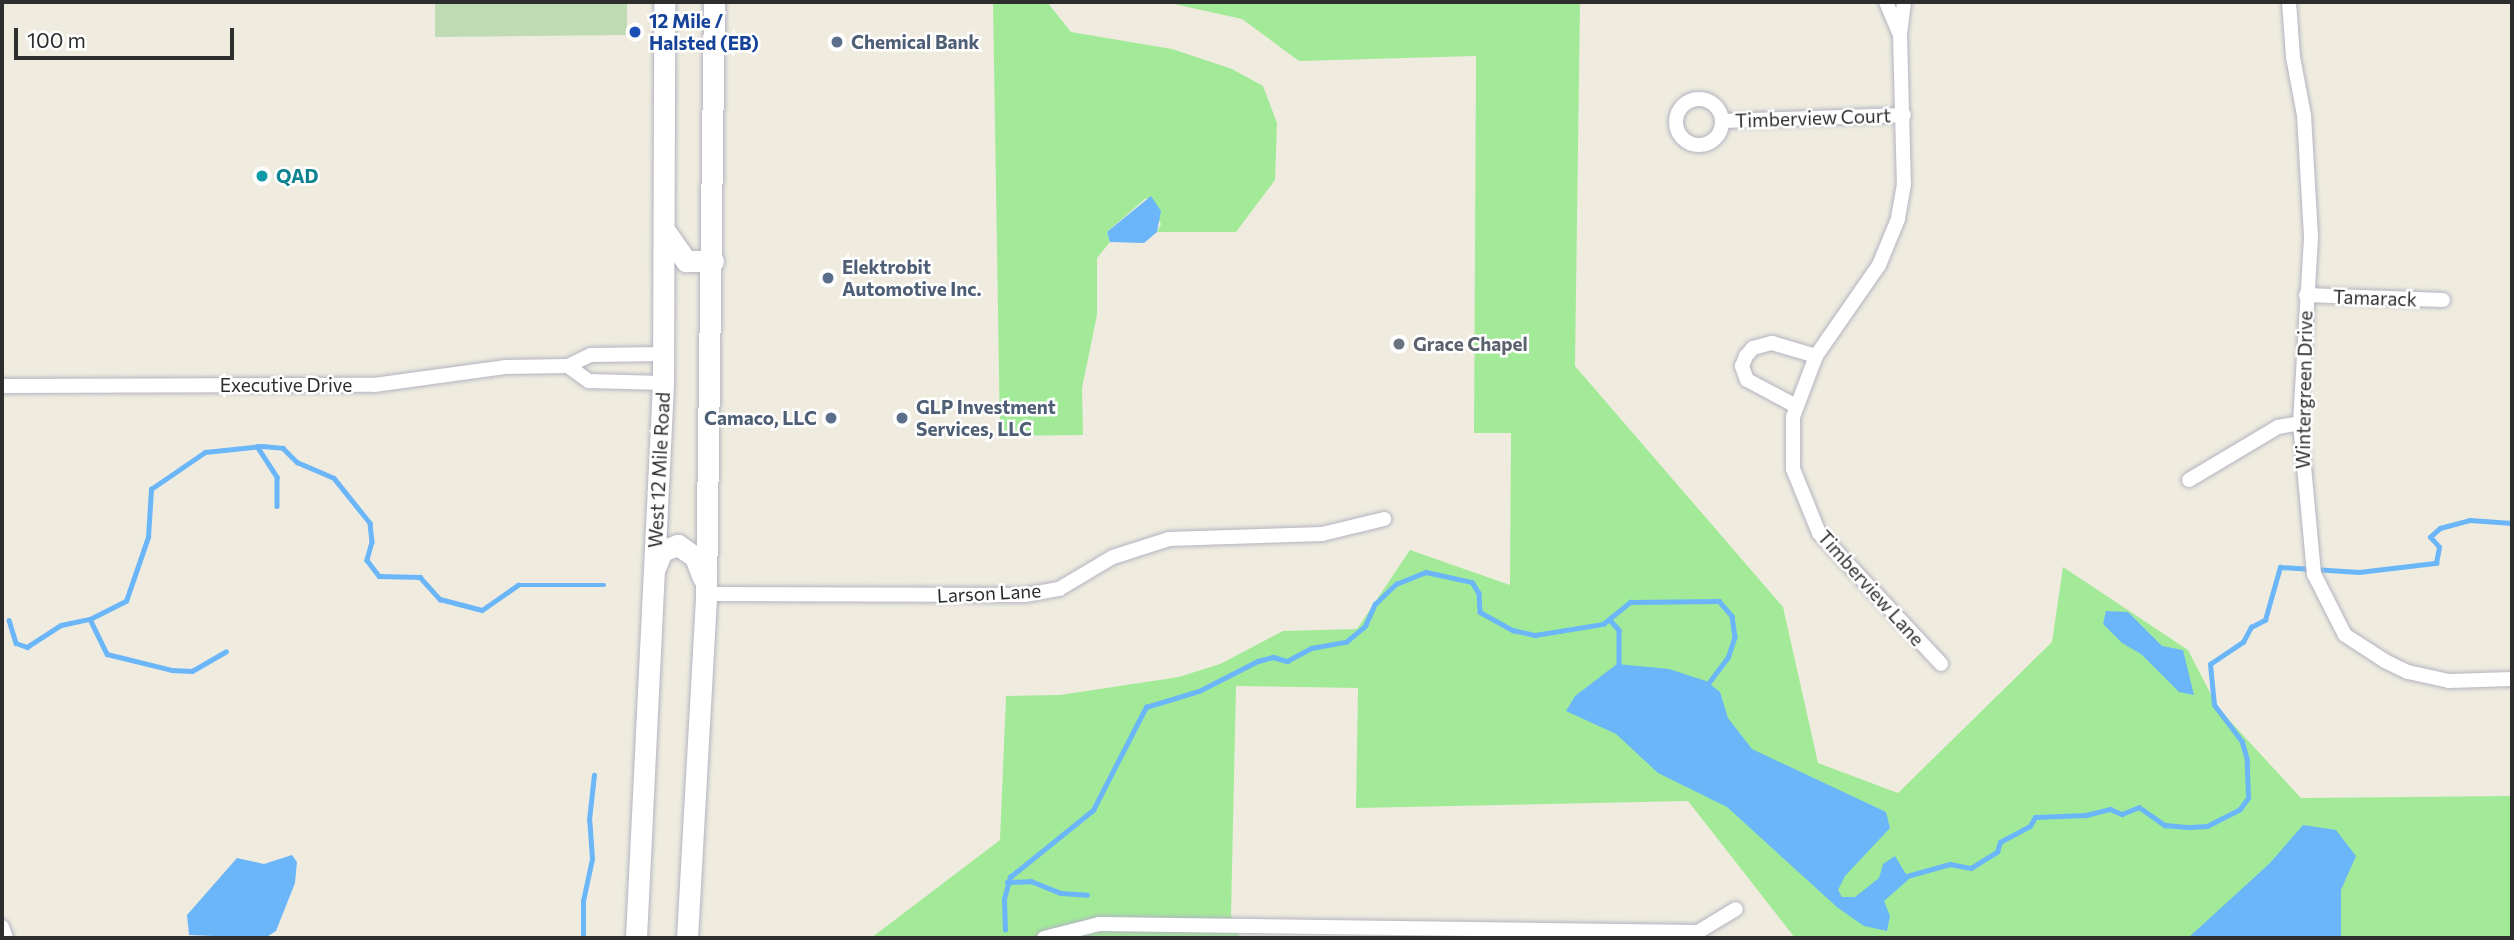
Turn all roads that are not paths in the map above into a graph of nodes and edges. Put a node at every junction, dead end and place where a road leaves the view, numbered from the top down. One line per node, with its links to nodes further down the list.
1 (664, 2): 11 (main road, West 12 Mile Road)
2 (704, 2): 7 (main road)
3 (715, 2): 7 (main road)
4 (1886, 2): 8 (street, Timberview Lane)
5 (1904, 2): 8 (street, Timberview Lane)
6 (2289, 2): 13 (street, Wintergreen Drive)
7 (715, 28): 12 (main road)
8 (1900, 35): 9 (street, Timberview Lane)
9 (1904, 115): 10 (street, Timberview Court); 16 (street, Timberview Lane)
10 (1722, 121)
11 (664, 229): 12 (main road); 15 (main road, West 12 Mile Road)
12 (713, 261): 25 (main road)
13 (2306, 295): 14 (street, Tamarack); 21 (street, Wintergreen Drive)
14 (2443, 300)
15 (663, 354): 17 (street, Executive Drive); 18 (main road, West 12 Mile Road)
16 (1816, 356): 20 (street, Timberview Lane); 20 (street)
17 (568, 366): 18 (street, Executive Drive); 19 (street, Executive Drive)
18 (663, 383): 24 (main road, West 12 Mile Road)
19 (2, 386)
20 (1796, 405): 26 (street, Timberview Lane)
21 (2300, 423): 22 (street); 27 (street, Wintergreen Drive)
22 (2189, 480)
23 (1384, 519): 25 (street, Larson Lane)
24 (654, 572): 25 (main road); 31 (main road, West 12 Mile Road)
25 (706, 594): 32 (main road)
26 (1941, 664)
27 (2512, 679)
28 (1736, 909): 33 (street)
29 (2, 927): 30 (street)
30 (6, 938)
31 (636, 938)
32 (687, 938)
33 (1044, 938)

